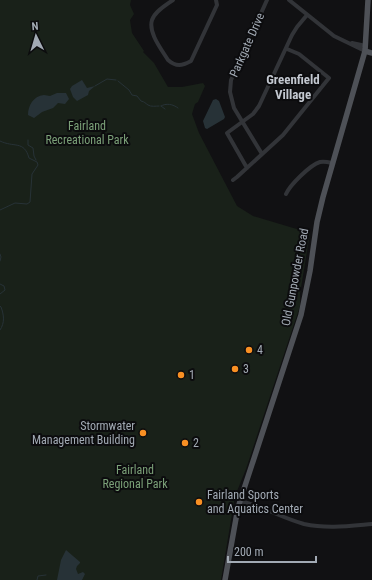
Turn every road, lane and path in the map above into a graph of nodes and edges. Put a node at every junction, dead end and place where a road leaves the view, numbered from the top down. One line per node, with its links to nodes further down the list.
1 (173, 0): 2 (street)
2 (216, 0)
3 (267, 0): 10 (street, Parkgate Drive)
4 (289, 0): 6 (street)
5 (368, 0): 7 (main road, Old Gunpowder Road)
6 (307, 15): 7 (street); 8 (street)
7 (368, 48): 9 (main road); 12 (main road, Old Gunpowder Road)
8 (286, 49): 10 (street); 11 (street)
9 (372, 53)
10 (242, 123): 11 (street, Parkgate Drive); 13 (street)
11 (262, 154): 13 (street)
12 (332, 163): 15 (street); 16 (main road, Old Gunpowder Road)
13 (247, 168): 14 (street)
14 (232, 180)
15 (286, 194)
16 (240, 501): 17 (street); 18 (main road, Old Gunpowder Road)
17 (372, 524)
18 (226, 580)

